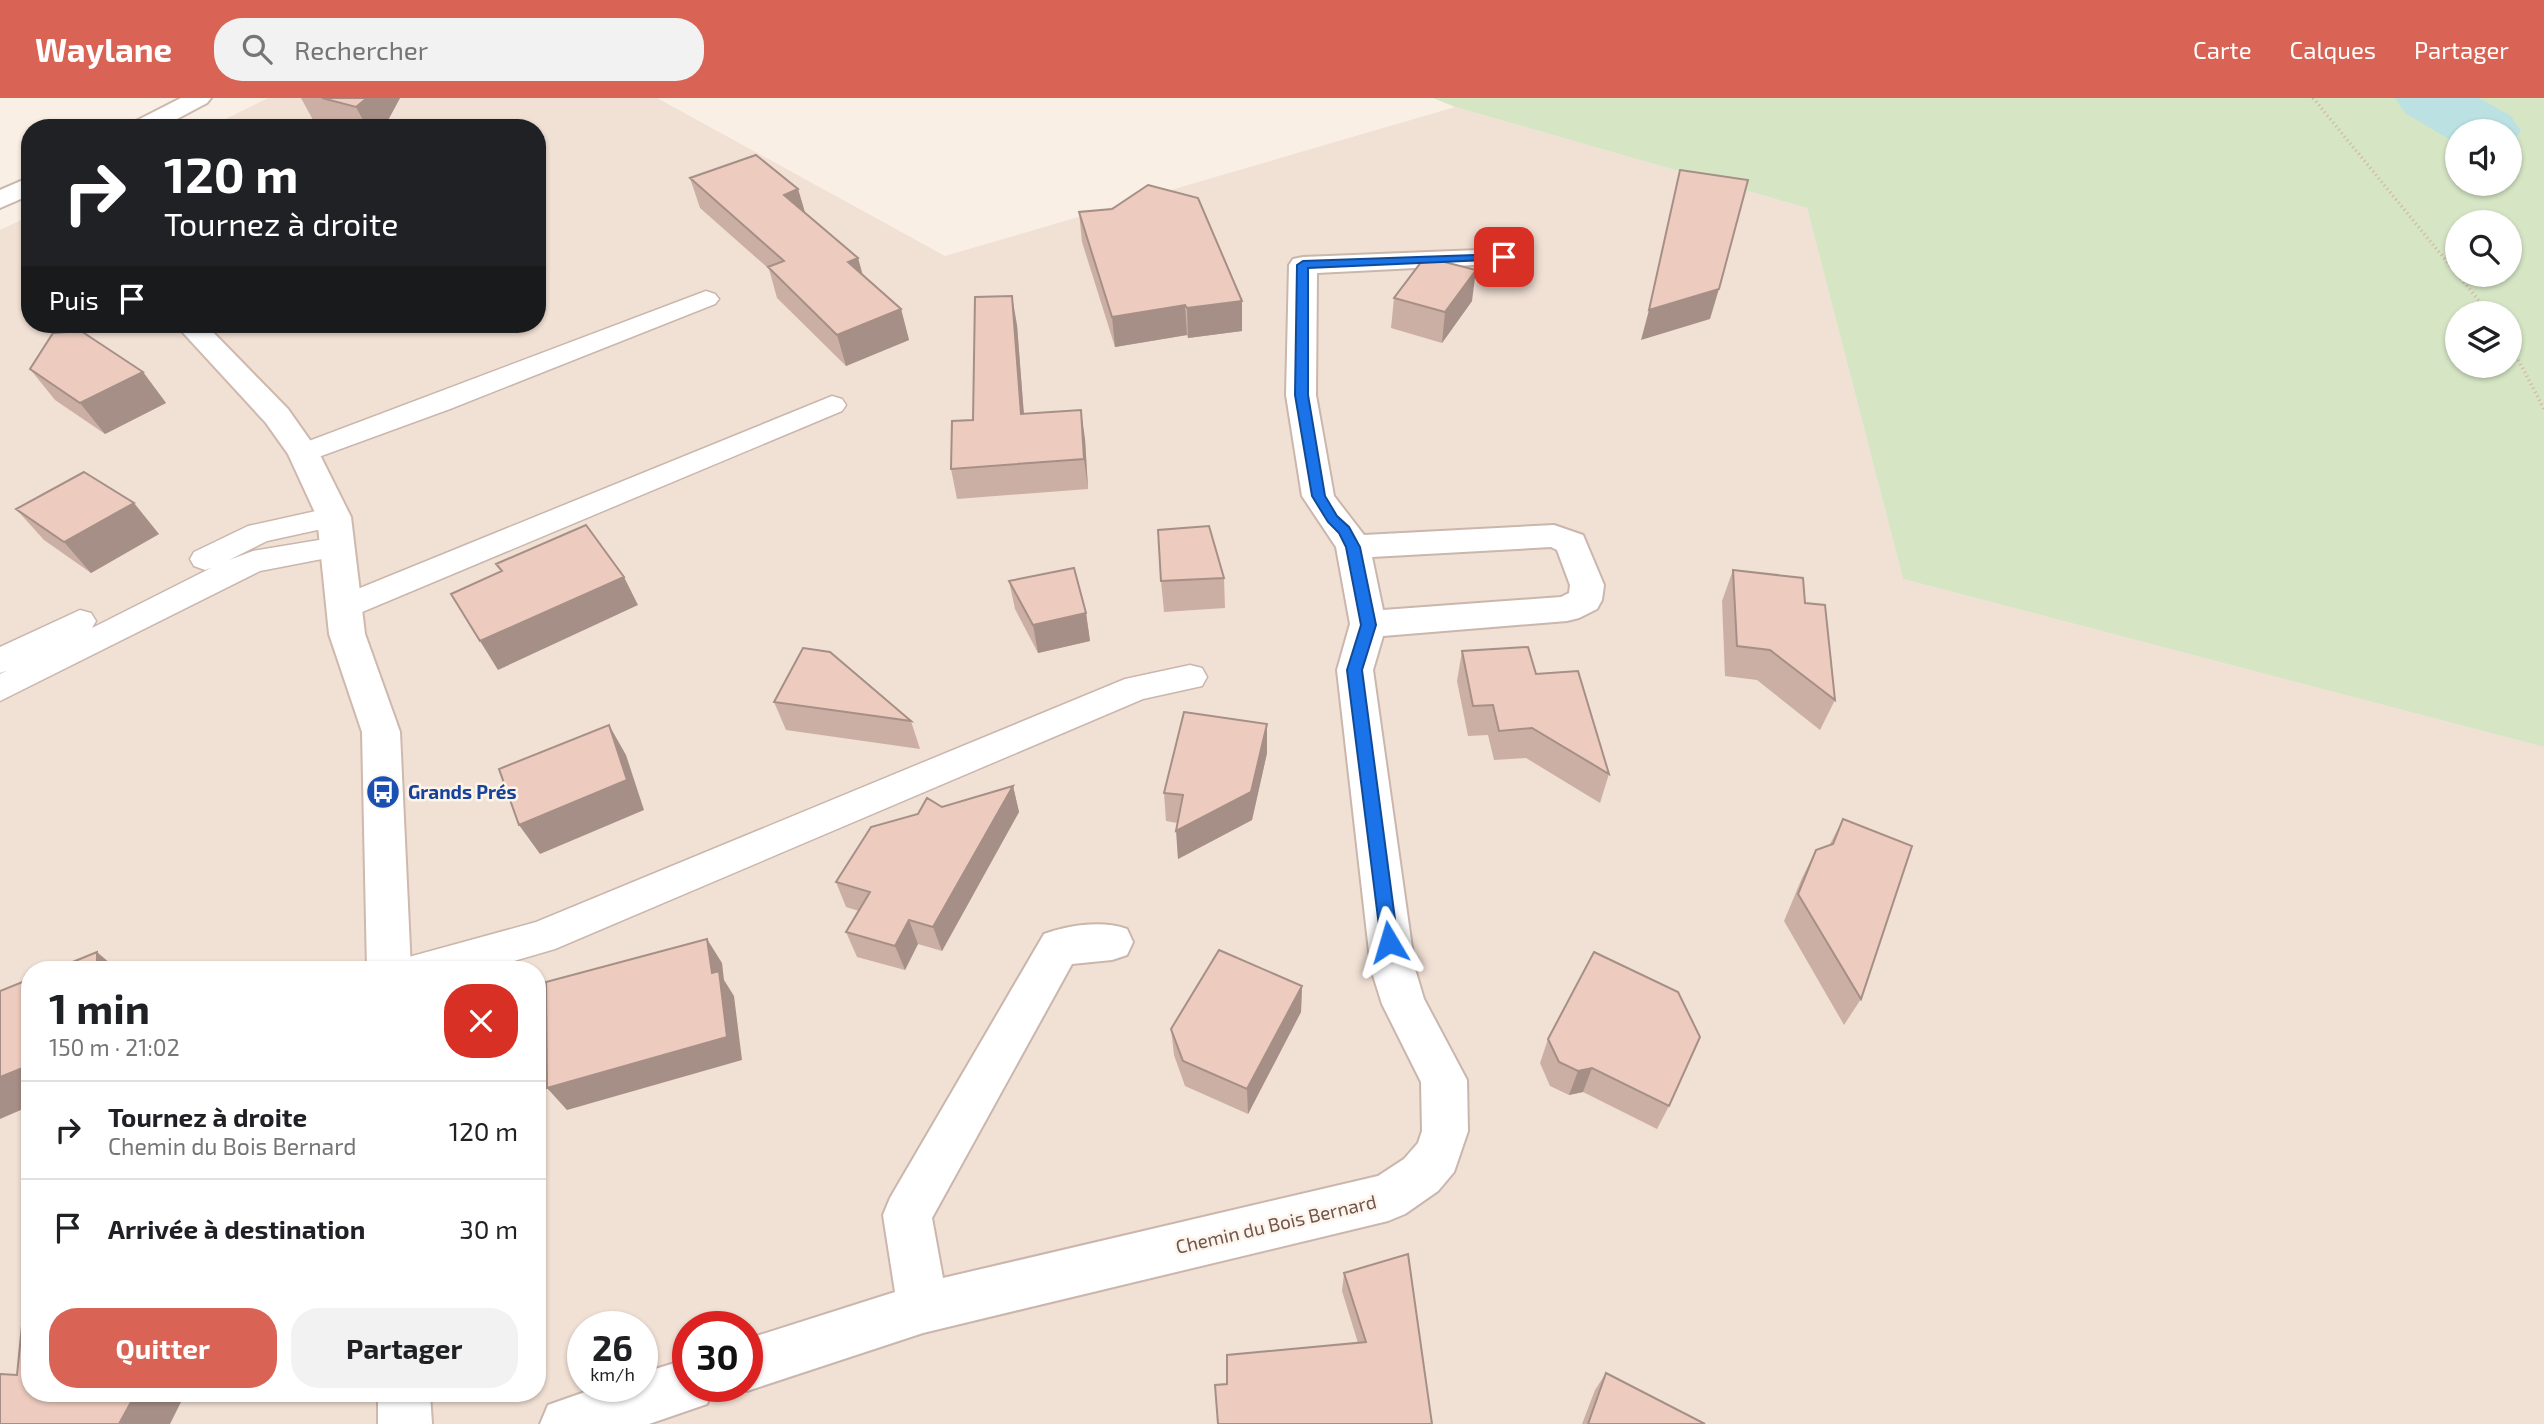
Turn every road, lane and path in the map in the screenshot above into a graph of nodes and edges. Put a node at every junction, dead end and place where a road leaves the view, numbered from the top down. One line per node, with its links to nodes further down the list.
1 (199, 98): 3 (street)
2 (2313, 98): 7 (path)
3 (158, 119)
4 (21, 190): 5 (street)
5 (0, 200)
6 (1504, 257): 17 (street, Chemin du Bois Bernard)
7 (2445, 260)
8 (2468, 287): 10 (path)
9 (706, 299): 15 (lane)
10 (2479, 301)
11 (198, 333): 15 (street)
12 (2522, 367): 14 (path)
13 (832, 405): 18 (lane)
14 (2544, 409)
15 (303, 453): 16 (street)
16 (335, 532): 18 (street); 20 (lane); 22 (lane)
17 (1353, 547): 19 (street, Chemin du Bois Bernard); 19 (street)
18 (344, 607): 24 (street)
19 (1368, 625): 26 (street, Chemin du Bois Bernard)
20 (0, 661)
21 (1190, 677): 25 (lane)
22 (0, 689)
23 (1112, 942): 26 (street)
24 (389, 961)
25 (452, 961)
26 (923, 1308): 27 (street, Chemin du Bois Bernard)
27 (763, 1360)
28 (672, 1390): 31 (street)
29 (404, 1402): 30 (street)
30 (405, 1424)
31 (567, 1424)

